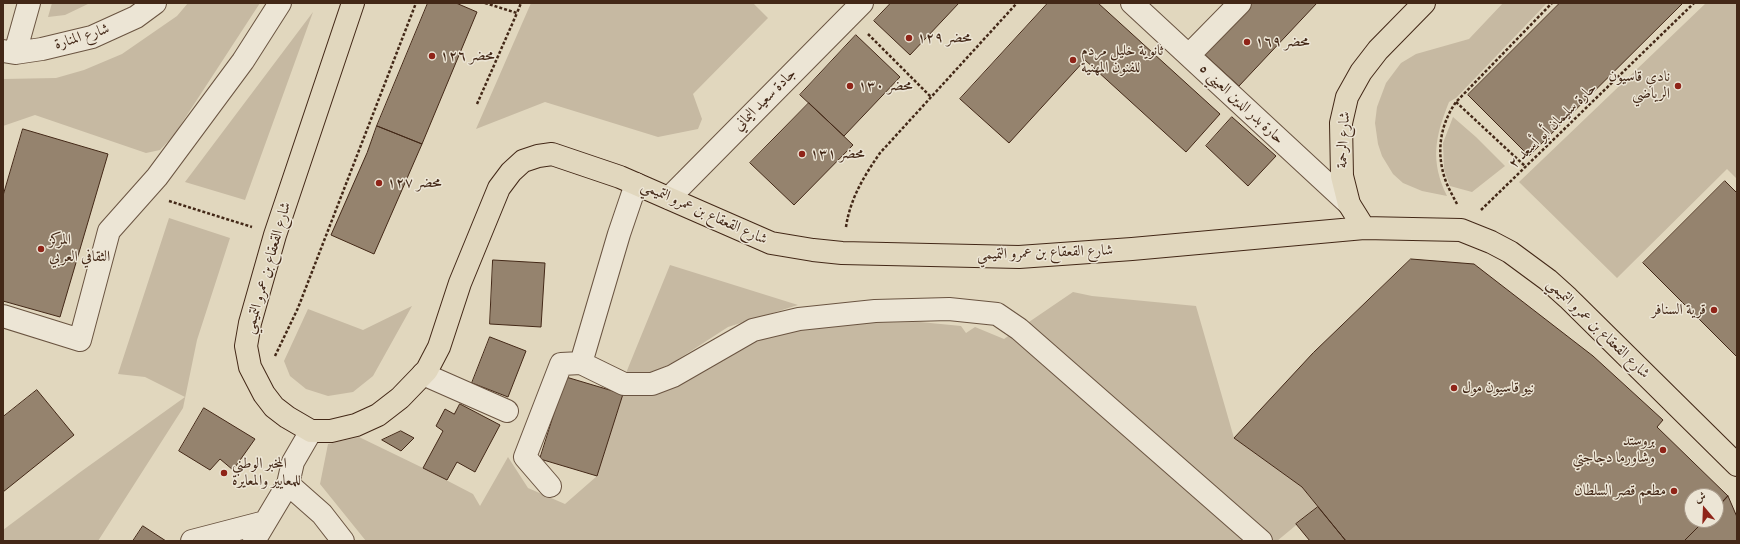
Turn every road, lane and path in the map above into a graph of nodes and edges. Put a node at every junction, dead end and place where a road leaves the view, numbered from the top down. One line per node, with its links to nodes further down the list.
1 (29, 3): 16 (street)
2 (155, 3): 16 (street, شارع المنارة)
3 (280, 3): 23 (street)
4 (353, 3): 28 (main road, شارع القعقاع بن عمرو التميمي)
5 (416, 3): 33 (path)
6 (485, 3): 15 (path)
7 (521, 3): 15 (path)
8 (1017, 3): 18 (path)
9 (1132, 3): 17 (street, حارة بدر الدين العيني ٥)
10 (1240, 3): 17 (street)
11 (1424, 3): 25 (main road, شارع الرحمة)
12 (1552, 3): 19 (path)
13 (1694, 3): 21 (path, حارة سليمان أبو أسعد ٢)
14 (856, 9): 18 (path); 24 (street, جادة سعيد اليماني)
15 (517, 13): 20 (path)
16 (9, 52)
17 (1188, 55): 25 (street, حارة بدر الدين العيني ٥)
18 (931, 97): 29 (path)
19 (1456, 102): 21 (path); 27 (path)
20 (477, 104)
21 (1526, 167): 27 (path, حارة سليمان أبو أسعد ٢)
22 (636, 184): 24 (main road, شارع القعقاع بن عمرو التميمي); 31 (street); 32 (main road, شارع القعقاع بن عمرو التميمي)
23 (143, 193): 28 (path); 30 (street)
24 (668, 198): 29 (main road, شارع القعقاع بن عمرو التميمي)
25 (1349, 204): 26 (main road, شارع الرحمة)
26 (1364, 228): 27 (main road, شارع القعقاع بن عمرو التميمي); 29 (main road, شارع القعقاع بن عمرو التميمي)
27 (1461, 230): 36 (main road, شارع القعقاع بن عمرو التميمي)
28 (275, 235): 33 (main road, شارع القعقاع بن عمرو التميمي)
29 (842, 253)
30 (3, 316)
31 (581, 363): 38 (street); 43 (street)
32 (423, 374): 34 (street); 35 (main road, شارع القعقاع بن عمرو التميمي)
33 (259, 386): 35 (main road, شارع القعقاع بن عمرو التميمي)
34 (507, 411)
35 (311, 431): 37 (street)
36 (1737, 465)
37 (288, 484): 39 (street); 42 (street)
38 (550, 486)
39 (265, 522): 40 (street); 41 (street)
40 (192, 541)
41 (254, 541)
42 (344, 541)
43 (1261, 541)

